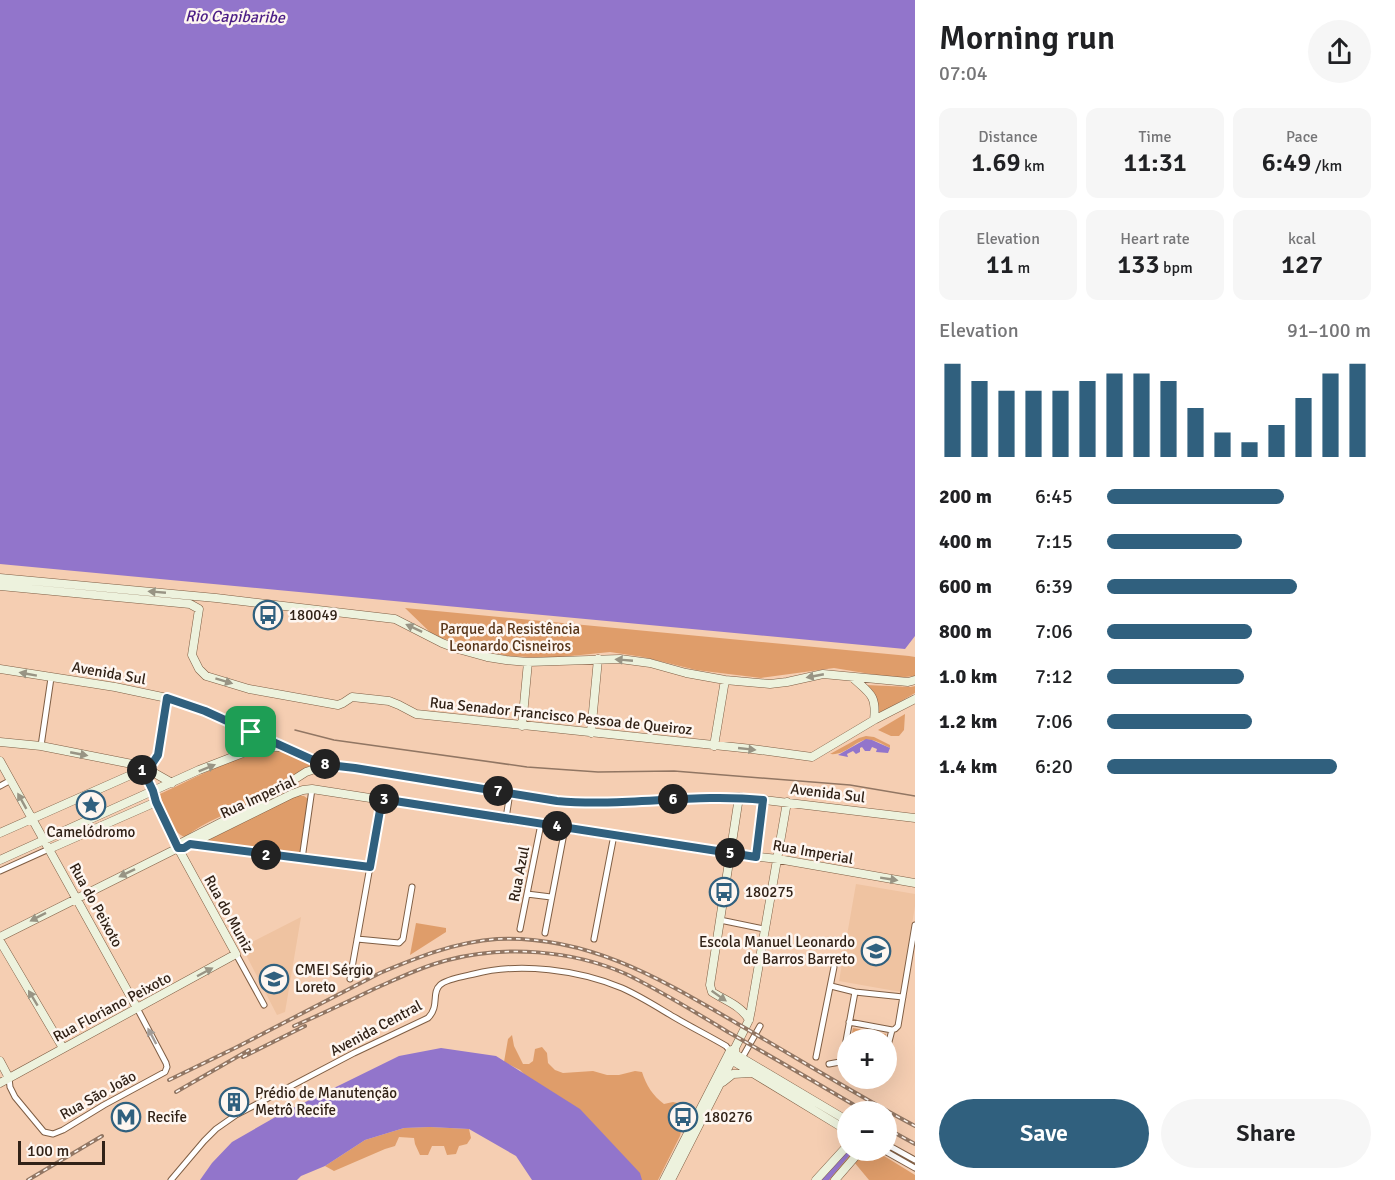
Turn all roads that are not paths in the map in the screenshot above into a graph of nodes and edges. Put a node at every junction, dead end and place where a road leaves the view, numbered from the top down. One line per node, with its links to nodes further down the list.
1 (0, 578): 2 (main road)
2 (24, 584): 3 (main road); 4 (main road, one-way to 2); 5 (main road)
3 (0, 586)
4 (216, 598): 5 (main road); 7 (main road, one-way to 4)
5 (199, 609): 16 (main road, Rua Senador Francisco Pessoa de Queiroz, one-way to 16)
6 (598, 660): 7 (main road); 11 (main road, one-way to 6); 17 (main road)
7 (528, 662): 16 (main road)
8 (0, 669): 10 (main road, Avenida Sul, one-way to 8)
9 (851, 676): 11 (main road, one-way to 11); 12 (main road); 15 (main road)
10 (51, 678): 13 (main road, Avenida Sul); 19 (street)
11 (725, 680): 20 (main road)
12 (915, 680)
13 (167, 698): 21 (main road, Avenida Sul); 24 (main road)
14 (915, 699): 15 (main road, Rua Senador Francisco Pessoa de Queiroz)
15 (874, 720): 20 (main road, Rua Senador Francisco Pessoa de Queiroz, one-way to 15)
16 (522, 726): 17 (main road, Rua Senador Francisco Pessoa de Queiroz)
17 (591, 733): 20 (main road, Rua Senador Francisco Pessoa de Queiroz)
18 (0, 742): 19 (main road)
19 (41, 746): 24 (main road, one-way to 24)
20 (714, 746)
21 (285, 747): 23 (main road, Avenida Sul); 26 (main road, one-way to 21)
22 (0, 762): 25 (main road, Rua do Peixoto)
23 (329, 765): 30 (main road, Avenida Sul); 44 (main road, Rua Imperial)
24 (142, 768): 26 (main road); 29 (main road); 38 (main road)
25 (11, 780): 27 (street); 38 (main road, Rua do Peixoto, one-way to 25)
26 (172, 783): 29 (main road)
27 (0, 786)
28 (312, 789): 32 (main road, Rua Imperial); 44 (main road, Rua Imperial); 49 (street)
29 (153, 791): 34 (main road); 43 (main road)
30 (510, 793): 31 (main road, Avenida Sul); 36 (street)
31 (739, 797): 33 (main road, Avenida Sul); 47 (main road)
32 (382, 799): 36 (main road, Rua Imperial); 53 (street)
33 (763, 800): 35 (main road, Avenida Sul); 48 (street)
34 (156, 802): 45 (main road, Rua do Muniz); 46 (main road)
35 (787, 802): 37 (main road, Avenida Sul); 51 (main road)
36 (506, 818): 39 (main road, Rua Imperial)
37 (915, 818)
38 (33, 819): 41 (main road); 43 (main road, Rua do Peixoto)
39 (541, 824): 40 (main road, Rua Imperial); 57 (street, Rua Azul)
40 (565, 828): 42 (main road, Rua Imperial); 58 (street)
41 (0, 833)
42 (614, 835): 47 (main road, Rua Imperial); 67 (street)
43 (44, 840): 46 (main road, Rua do Peixoto); 50 (main road)
44 (189, 843): 45 (main road, Rua Imperial); 49 (street); 52 (main road)
45 (178, 848): 52 (main road, Rua do Muniz); 59 (main road, Rua Imperial, one-way to 59)
46 (49, 849): 54 (street); 59 (main road, Rua do Peixoto)
47 (731, 854): 48 (main road, Rua Imperial); 60 (main road)
48 (756, 857): 51 (main road, Rua Imperial)
49 (302, 859): 53 (street)
50 (0, 860)
51 (778, 860): 55 (main road, Rua Imperial, one-way to 55); 62 (main road)
52 (185, 861): 69 (main road, Rua do Muniz)
53 (370, 867): 66 (street)
54 (0, 871)
55 (915, 883)
56 (412, 887): 66 (street)
57 (527, 894): 58 (street); 63 (street, Rua Azul)
58 (551, 897): 64 (street)
59 (76, 898): 65 (main road, Rua Imperial, one-way to 65); 76 (main road, Rua do Peixoto)
60 (720, 920): 62 (street); 77 (main road, one-way to 77)
61 (915, 925): 74 (street)
62 (764, 928): 77 (main road)
63 (520, 929)
64 (545, 933)
65 (0, 937)
66 (357, 939): 71 (street)
67 (594, 939)
68 (0, 941): 83 (main road, one-way to 68)
69 (236, 954): 75 (street, Rua do Muniz); 76 (main road, Rua Floriano Peixoto, one-way to 69)
70 (834, 967): 72 (street)
71 (350, 979)
72 (831, 986): 73 (street); 85 (street)
73 (855, 992): 74 (street); 78 (street)
74 (903, 997): 82 (street)
75 (264, 1005)
76 (137, 1008): 83 (main road, Rua Floriano Peixoto); 88 (street, Rua do Peixoto, one-way to 76)
77 (748, 1020): 84 (main road)
78 (849, 1022): 80 (street); 81 (street)
79 (760, 1026): 84 (street)
80 (848, 1029)
81 (887, 1029)
82 (896, 1029)
83 (63, 1048): 91 (main road, Rua Floriano Peixoto)
84 (733, 1055): 90 (main road); 93 (main road); 94 (main road); 95 (main road); 103 (street, Avenida Central)
85 (816, 1057)
86 (0, 1061): 91 (main road, Rua São João)
87 (837, 1061): 89 (street)
88 (166, 1063): 91 (street, Rua São João)
89 (828, 1064)
90 (752, 1073): 93 (main road); 96 (main road)
91 (9, 1078): 92 (main road, Rua Floriano Peixoto)
92 (0, 1083)
93 (715, 1093): 94 (main road)
94 (707, 1102): 104 (main road); 105 (main road)
95 (837, 1115)
96 (837, 1124)
97 (897, 1150): 100 (street)
98 (837, 1157): 106 (main road)
99 (897, 1158): 102 (street)
100 (915, 1160)
101 (851, 1161): 107 (main road)
102 (915, 1168)
103 (171, 1180)
104 (664, 1180)
105 (671, 1180)
106 (816, 1180)
107 (835, 1180)

